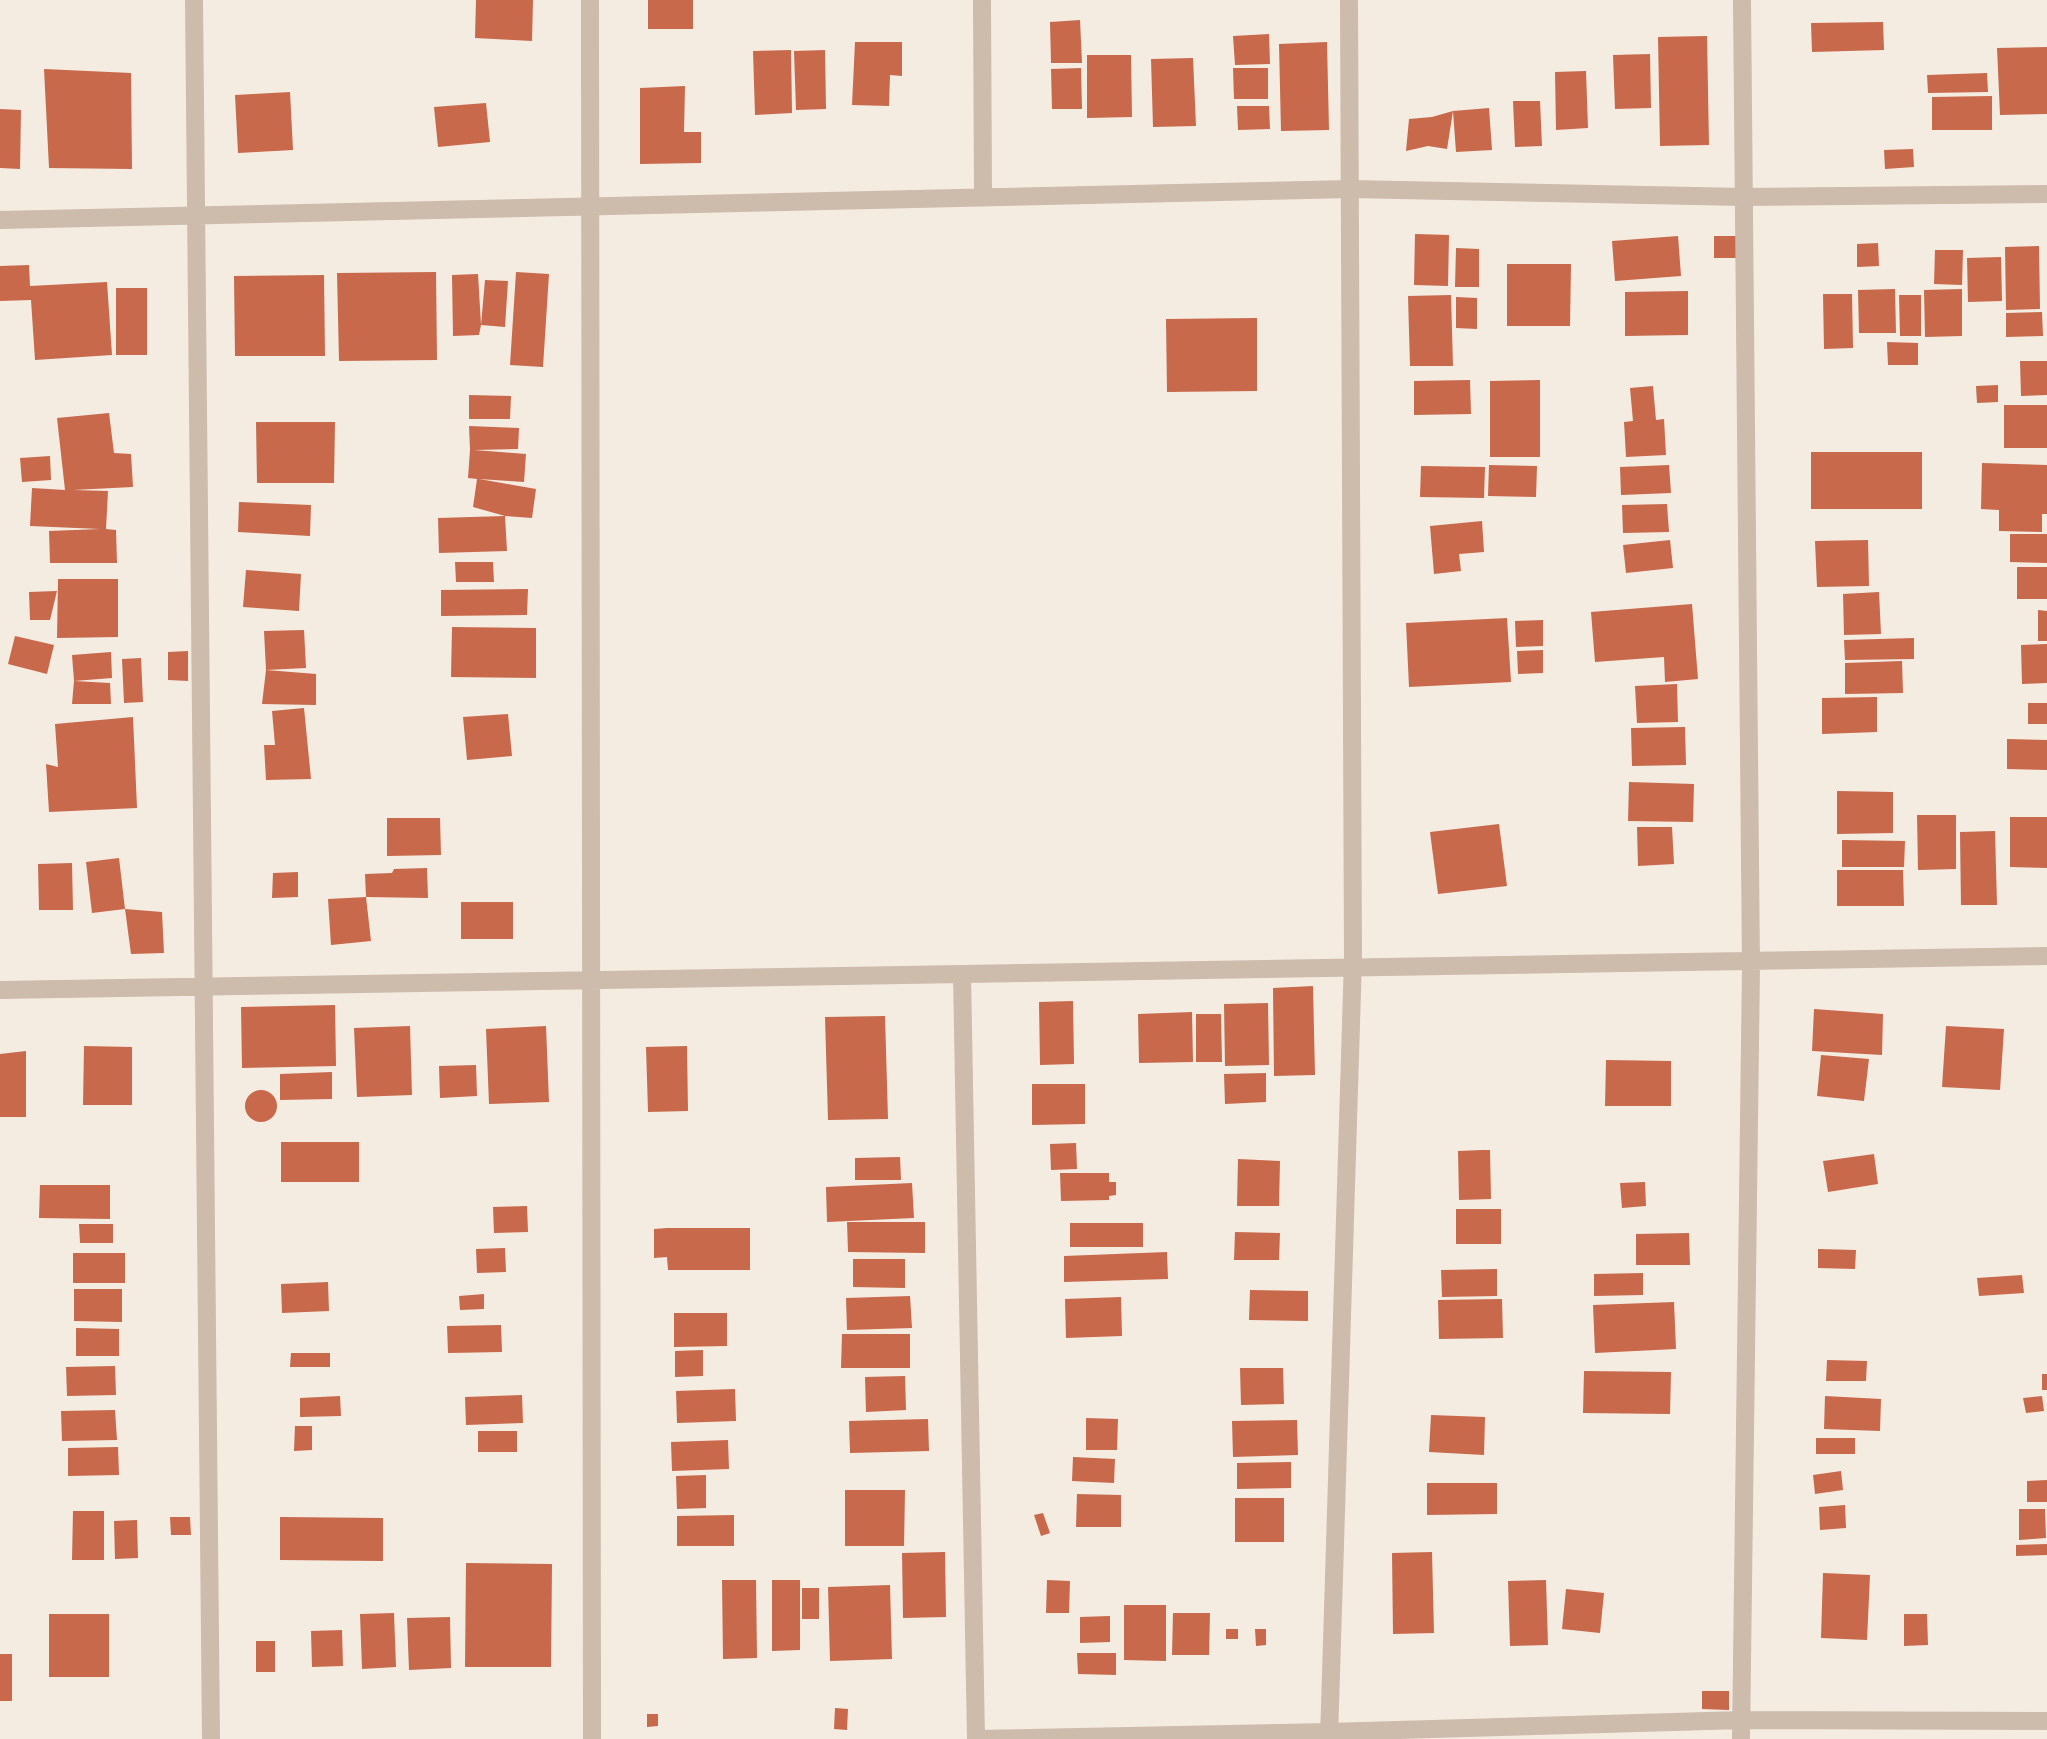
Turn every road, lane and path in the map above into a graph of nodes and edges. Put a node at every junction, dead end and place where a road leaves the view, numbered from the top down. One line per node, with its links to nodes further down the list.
1 (194, 0): 11 (street)
2 (590, 0): 10 (street)
3 (982, 0): 8 (street)
4 (1349, 0): 6 (street)
5 (1742, 0): 9 (street)
6 (1350, 189): 8 (street); 9 (street); 15 (street)
7 (2047, 194): 9 (street)
8 (983, 197): 10 (street)
9 (1744, 197): 14 (street)
10 (590, 206): 11 (street); 17 (street)
11 (196, 216): 12 (street); 18 (street)
12 (0, 220)
13 (2047, 956): 14 (street)
14 (1751, 961): 15 (street); 20 (street)
15 (1353, 967): 16 (street); 22 (street)
16 (962, 974): 17 (street); 25 (street)
17 (591, 980): 18 (street); 24 (street)
18 (204, 986): 19 (street); 23 (street)
19 (0, 990)
20 (1742, 1720): 21 (street); 22 (street); 26 (street)
21 (2047, 1721)
22 (1329, 1736): 25 (street)
23 (211, 1739)
24 (592, 1739)
25 (978, 1739)
26 (1741, 1739)

